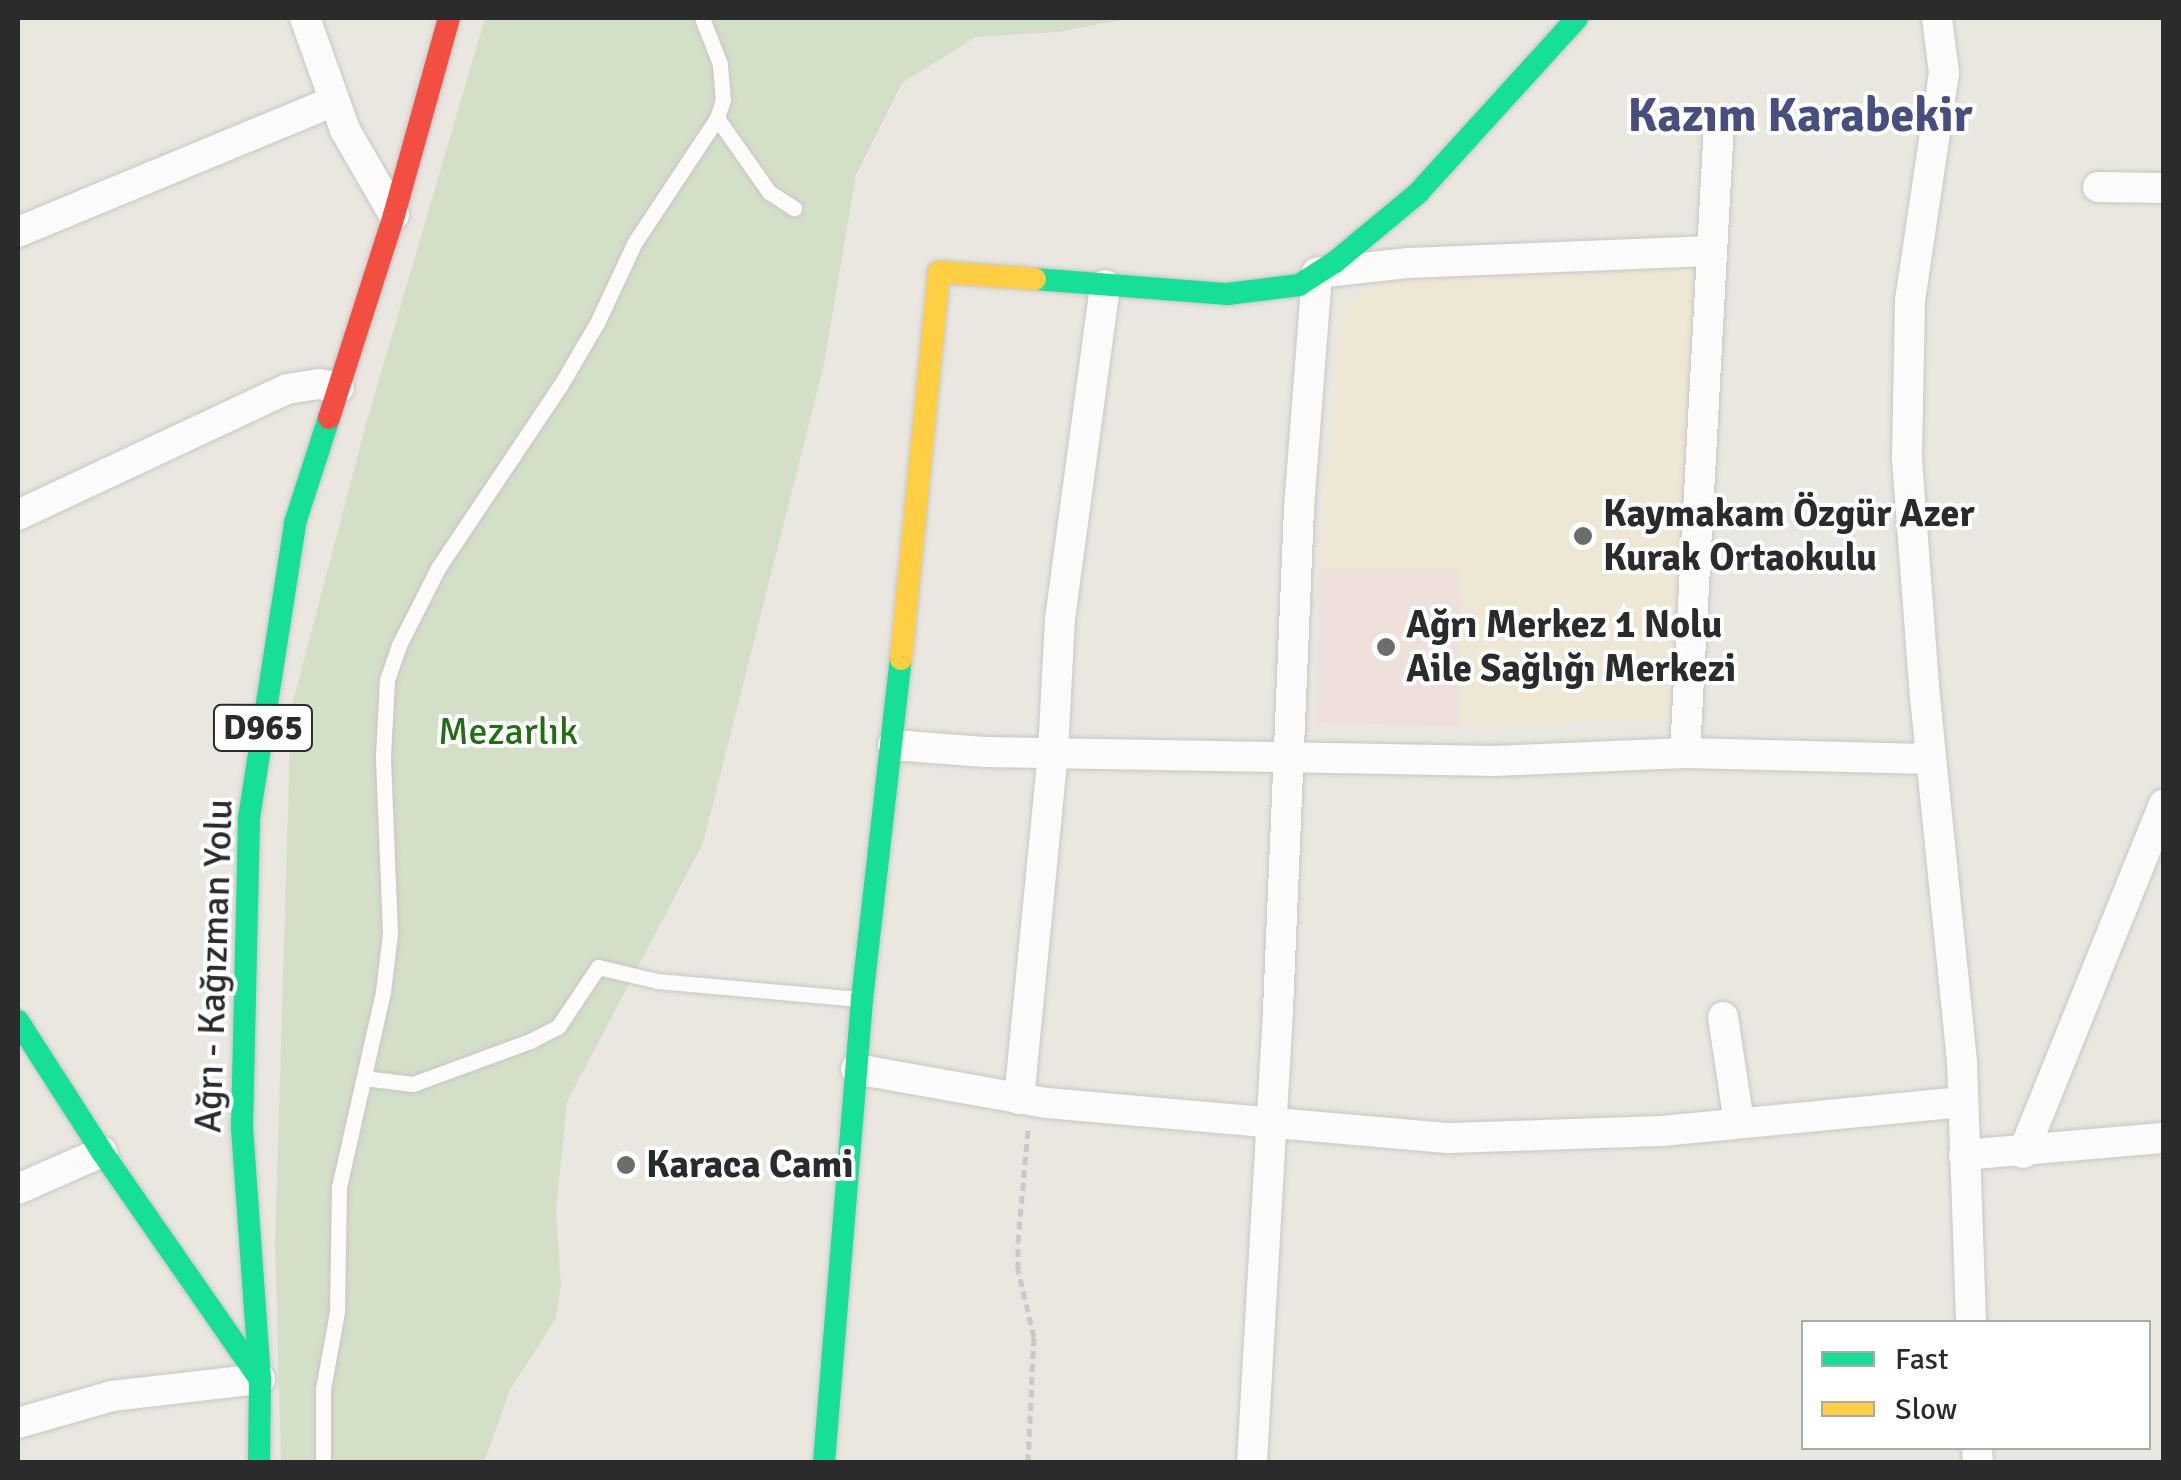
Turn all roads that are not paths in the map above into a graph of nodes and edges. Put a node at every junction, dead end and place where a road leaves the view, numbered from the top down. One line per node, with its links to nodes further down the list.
1 (306, 18): 6 (street)
2 (450, 18): 12 (street, Ağrı - Kağızman Yolu / D965)
3 (702, 18): 7 (lane)
4 (1577, 18): 15 (street)
5 (1937, 18): 23 (street)
6 (334, 101): 12 (street); 13 (street)
7 (717, 118): 11 (lane); 29 (lane)
8 (1719, 123): 14 (street)
9 (2098, 187): 10 (street)
10 (2164, 188)
11 (794, 208)
12 (394, 215): 17 (street, Ağrı - Kağızman Yolu / D965)
13 (18, 232)
14 (1710, 251): 15 (street); 21 (street)
15 (1318, 273): 16 (street); 22 (street)
16 (1104, 285): 19 (street); 20 (street)
17 (338, 388): 18 (street); 40 (street, Ağrı - Kağızman Yolu / D965)
18 (18, 515)
19 (893, 746): 20 (street); 25 (street)
20 (1052, 752): 22 (street); 30 (street)
21 (1685, 753): 22 (street); 23 (street)
22 (1288, 758): 33 (street)
23 (1931, 759): 31 (street)
24 (2164, 804): 36 (street)
25 (862, 999): 28 (street); 29 (lane)
26 (1723, 1017): 32 (street)
27 (18, 1021): 35 (street)
28 (856, 1070): 30 (street); 44 (street)
29 (364, 1078): 43 (lane)
30 (1024, 1100): 33 (street)
31 (1963, 1102): 32 (street); 37 (street)
32 (1739, 1124): 33 (street)
33 (1271, 1125): 45 (street)
34 (2164, 1138): 36 (street)
35 (102, 1152): 38 (street); 40 (street)
36 (2023, 1153): 37 (street)
37 (1964, 1155): 39 (street)
38 (18, 1189)
39 (1971, 1320)
40 (260, 1379): 41 (street); 42 (street, Ağrı - Kağızman Yolu / D965)
41 (18, 1423)
42 (259, 1462)
43 (323, 1462)
44 (824, 1462)
45 (1252, 1462)

